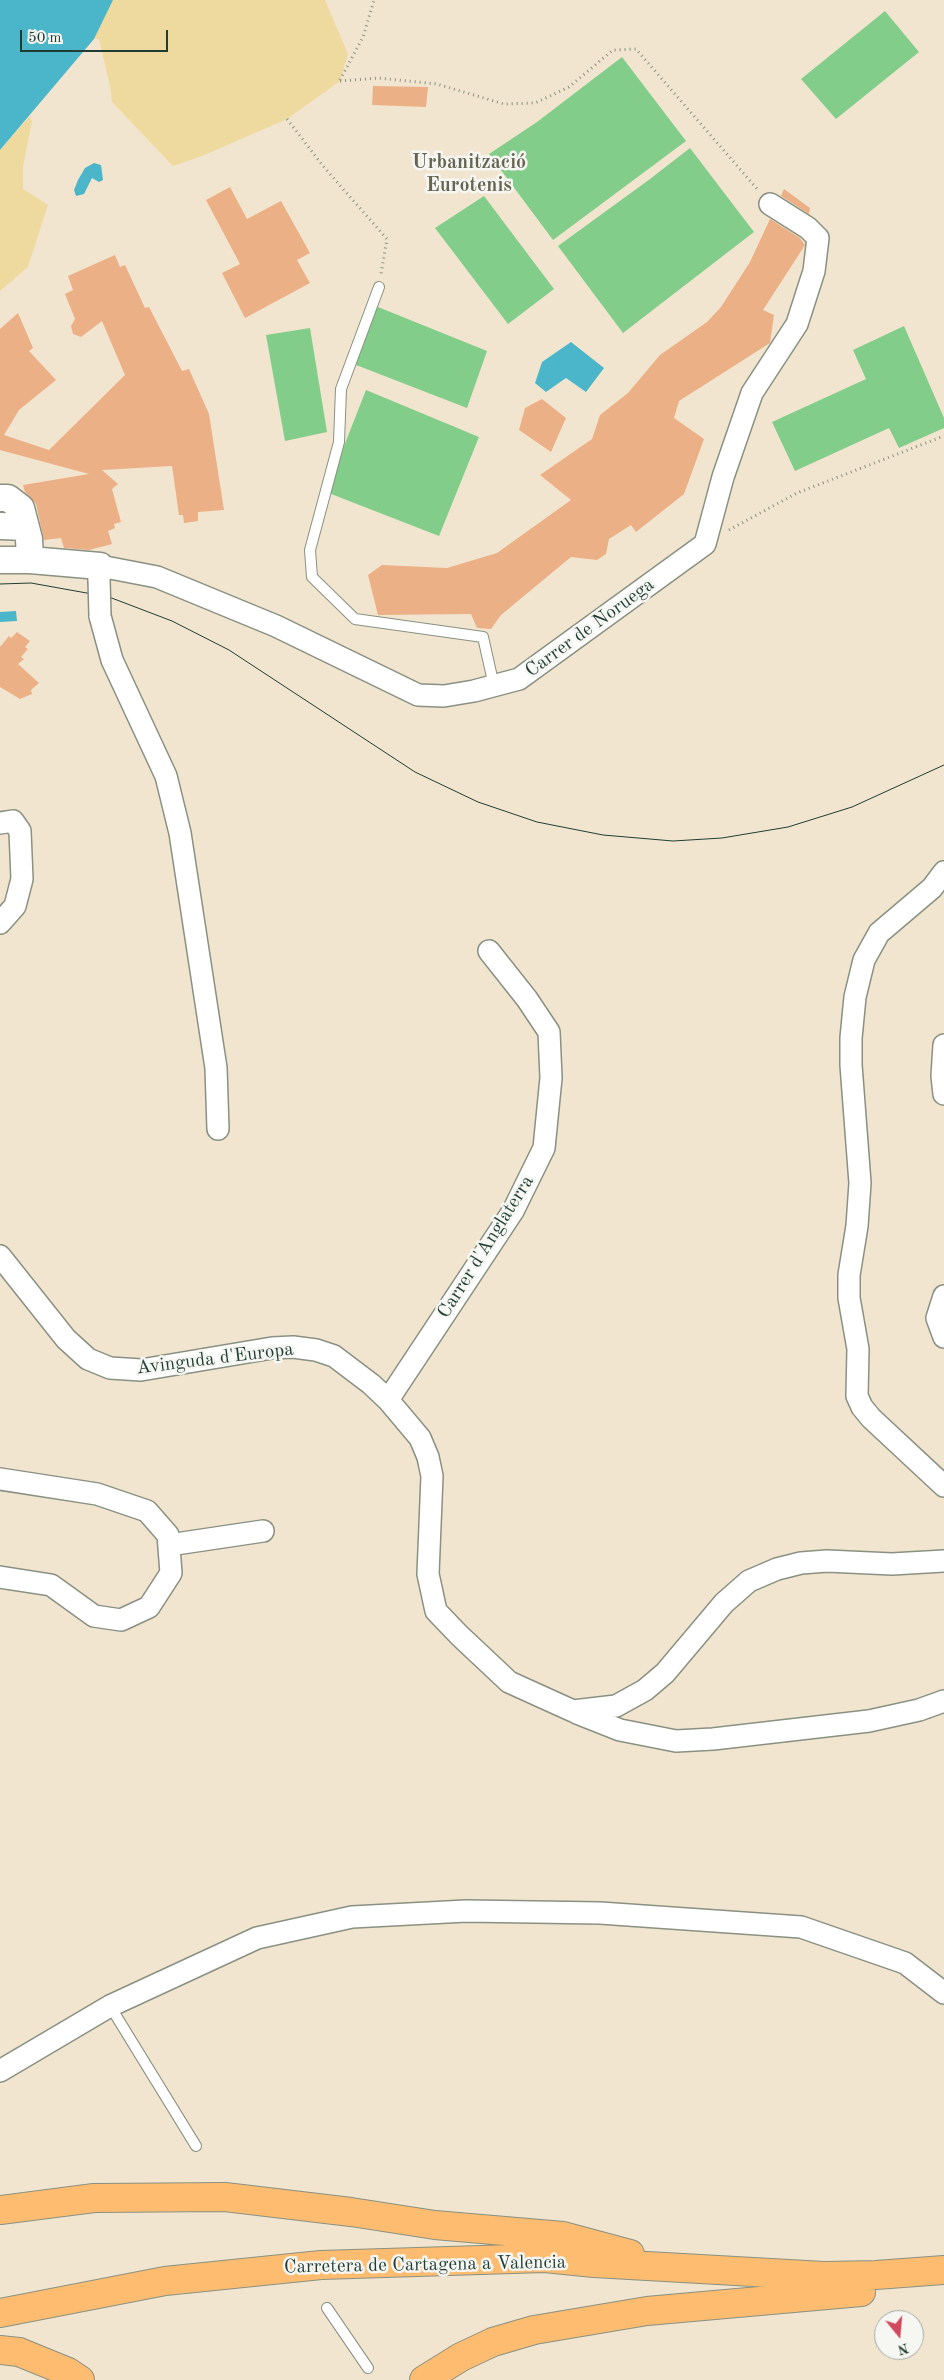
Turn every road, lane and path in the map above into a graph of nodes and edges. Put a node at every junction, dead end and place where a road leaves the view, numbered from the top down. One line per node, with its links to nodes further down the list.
1 (374, 0): 3 (path)
2 (287, 119): 4 (path)
3 (770, 204): 9 (street)
4 (379, 287): 13 (lane)
5 (944, 436): 9 (path)
6 (0, 498): 8 (street)
7 (0, 526): 8 (street)
8 (26, 527): 11 (street)
9 (705, 544): 13 (street, Carrer de Noruega)
10 (0, 560): 11 (street, Carrer de Noruega)
11 (30, 560): 12 (street, Carrer de Noruega)
12 (100, 573): 13 (street, Carrer de Noruega); 20 (street, bridge)
13 (494, 686)
14 (0, 823): 16 (street)
15 (944, 872): 26 (street)
16 (0, 923)
17 (489, 951): 24 (street, Carrer d'Anglaterra)
18 (944, 1045): 19 (street)
19 (944, 1094)
20 (218, 1129)
21 (0, 1256): 24 (street, Avinguda d'Europa)
22 (944, 1296): 23 (street)
23 (944, 1337)
24 (388, 1400): 32 (street, Avinguda d'Europa)
25 (0, 1479): 28 (street)
26 (944, 1486)
27 (263, 1531): 28 (street)
28 (169, 1545): 30 (street)
29 (944, 1560): 32 (street)
30 (0, 1577)
31 (944, 1701): 32 (street, Avinguda d'Europa)
32 (573, 1711)
33 (944, 1993): 34 (street)
34 (110, 2006): 35 (street); 36 (lane)
35 (0, 2071)
36 (196, 2146)
37 (0, 2210): 38 (highway)
38 (659, 2266): 39 (highway, Carretera de Cartagena a Valencia); 42 (highway, Carretera de Cartagena a Valencia)
39 (944, 2270)
40 (944, 2282): 46 (highway)
41 (327, 2308): 44 (lane)
42 (0, 2313)
43 (0, 2350): 45 (highway)
44 (368, 2368)
45 (80, 2380)
46 (424, 2380)

